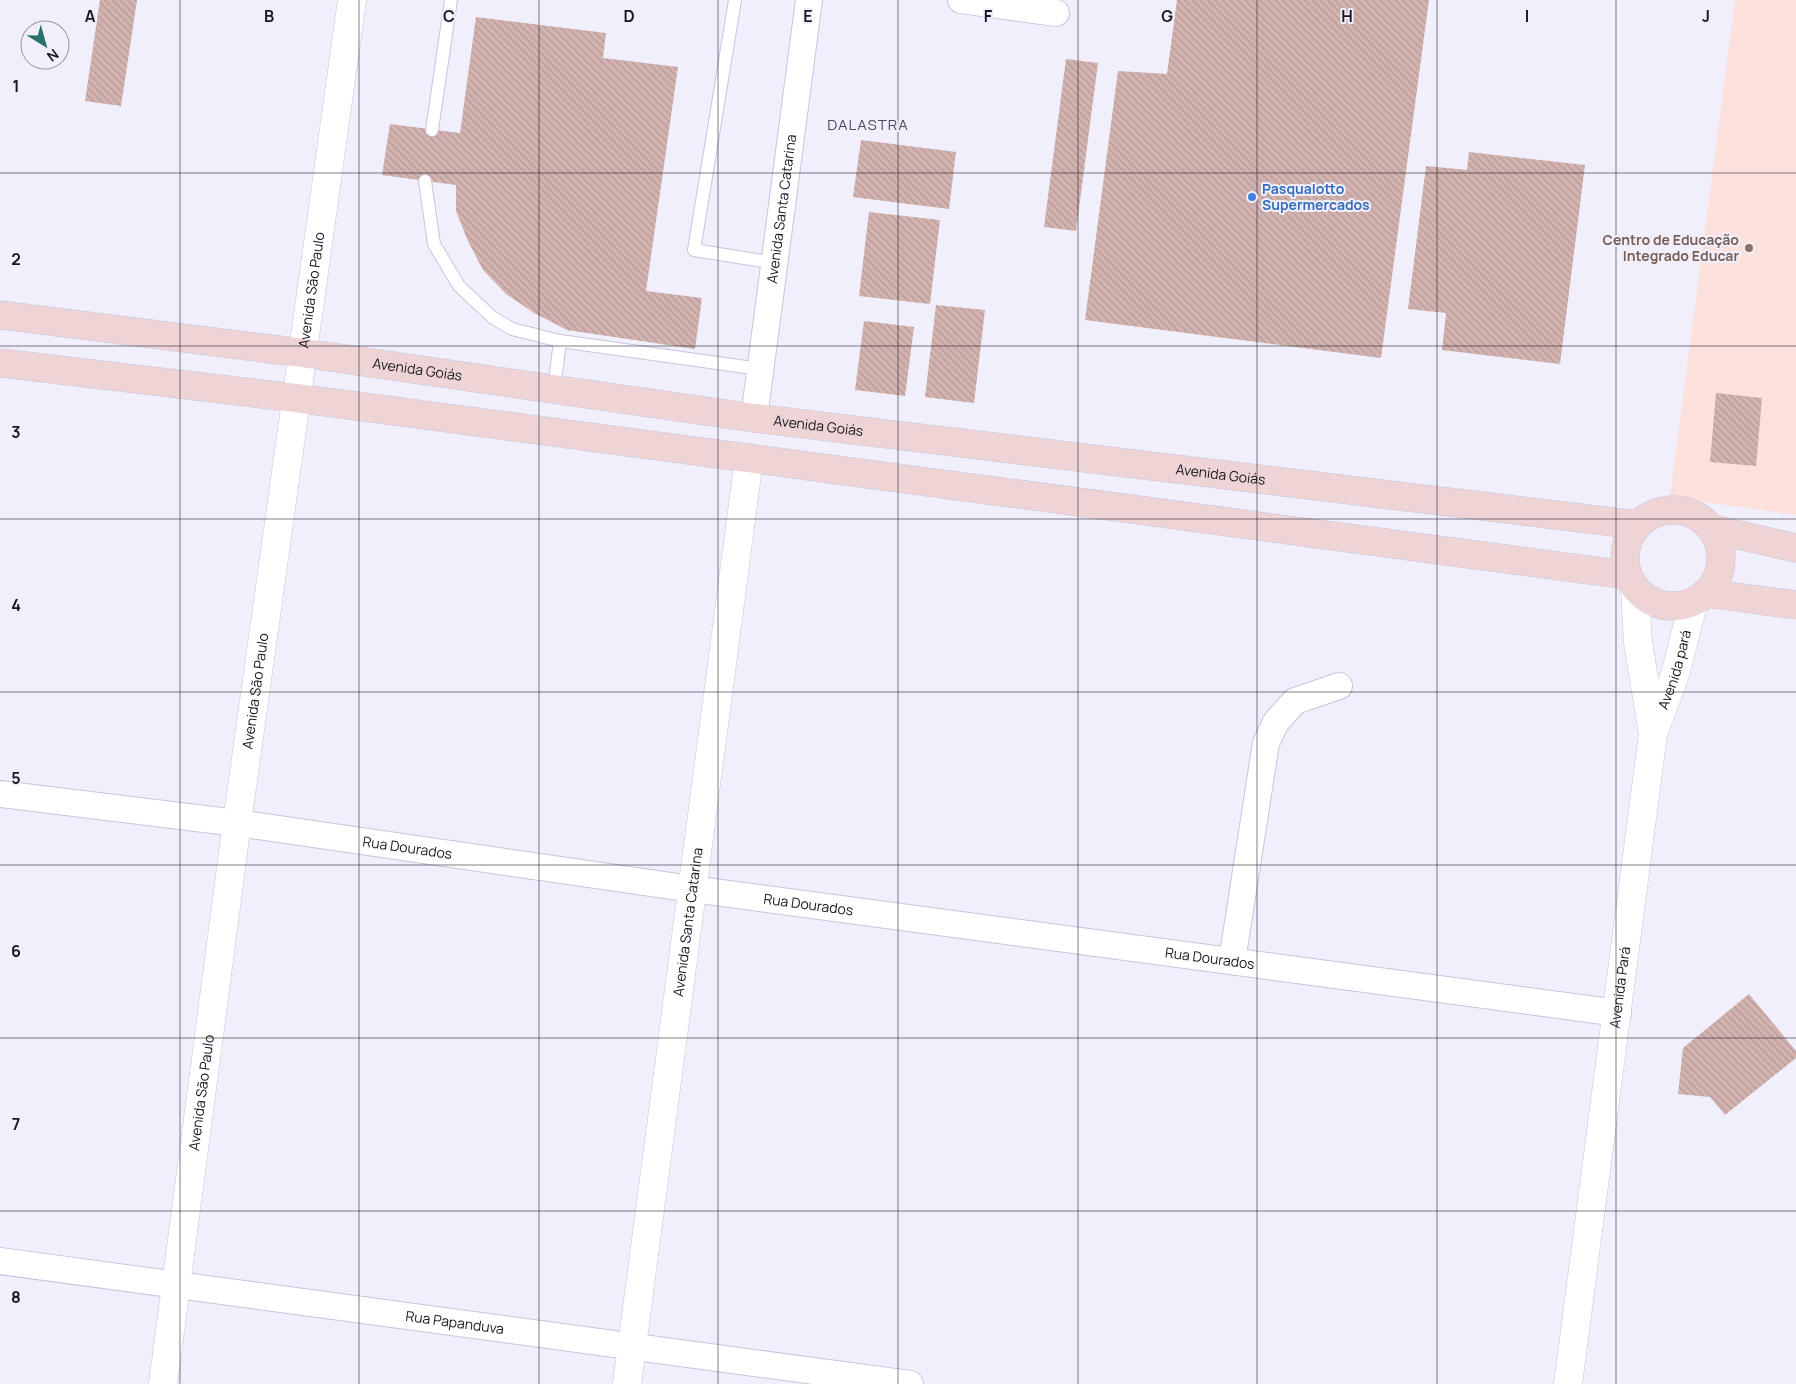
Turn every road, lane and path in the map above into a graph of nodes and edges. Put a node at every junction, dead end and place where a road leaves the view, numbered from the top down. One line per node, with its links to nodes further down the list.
1 (352, 0): 12 (street, Avenida São Paulo)
2 (451, 0): 7 (lane)
3 (735, 0): 9 (lane)
4 (809, 0): 9 (street, Avenida Santa Catarina)
5 (961, 0): 6 (street)
6 (1056, 13)
7 (432, 130)
8 (425, 181): 11 (lane)
9 (774, 263): 14 (street, Avenida Santa Catarina)
10 (0, 315): 12 (main road, Avenida Goiás)
11 (560, 341): 14 (lane); 15 (lane)
12 (303, 353): 15 (main road, Avenida Goiás); 16 (street, Avenida São Paulo)
13 (0, 363): 16 (main road)
14 (760, 369): 17 (street, Avenida Santa Catarina)
15 (554, 390): 17 (main road, Avenida Goiás)
16 (296, 398): 18 (main road); 28 (street, Avenida São Paulo)
17 (754, 418): 19 (main road, Avenida Goiás)
18 (749, 459): 22 (main road); 29 (street, Avenida Santa Catarina)
19 (1638, 524): 20 (main road); 22 (main road)
20 (1712, 530): 21 (main road); 23 (main road)
21 (1796, 548)
22 (1631, 582): 23 (main road); 26 (street, Avenida Pará)
23 (1699, 599): 24 (main road); 26 (street, Avenida pará)
24 (1796, 606)
25 (1339, 686): 30 (street)
26 (1653, 734): 31 (street, Avenida Pará)
27 (0, 794): 28 (street, Rua Dourados)
28 (237, 823): 29 (street, Rua Dourados); 33 (street, Avenida São Paulo)
29 (692, 889): 30 (street, Rua Dourados); 34 (street, Avenida Santa Catarina)
30 (1232, 961): 31 (street, Rua Dourados)
31 (1618, 1013): 38 (street, Avenida Pará)
32 (0, 1261): 33 (street, Rua Papanduva)
33 (175, 1284): 34 (street, Rua Papanduva); 35 (street, Avenida São Paulo)
34 (632, 1346): 36 (street, Avenida Santa Catarina); 37 (street, Rua Papanduva)
35 (163, 1384)
36 (628, 1384)
37 (910, 1384)
38 (1568, 1384)

